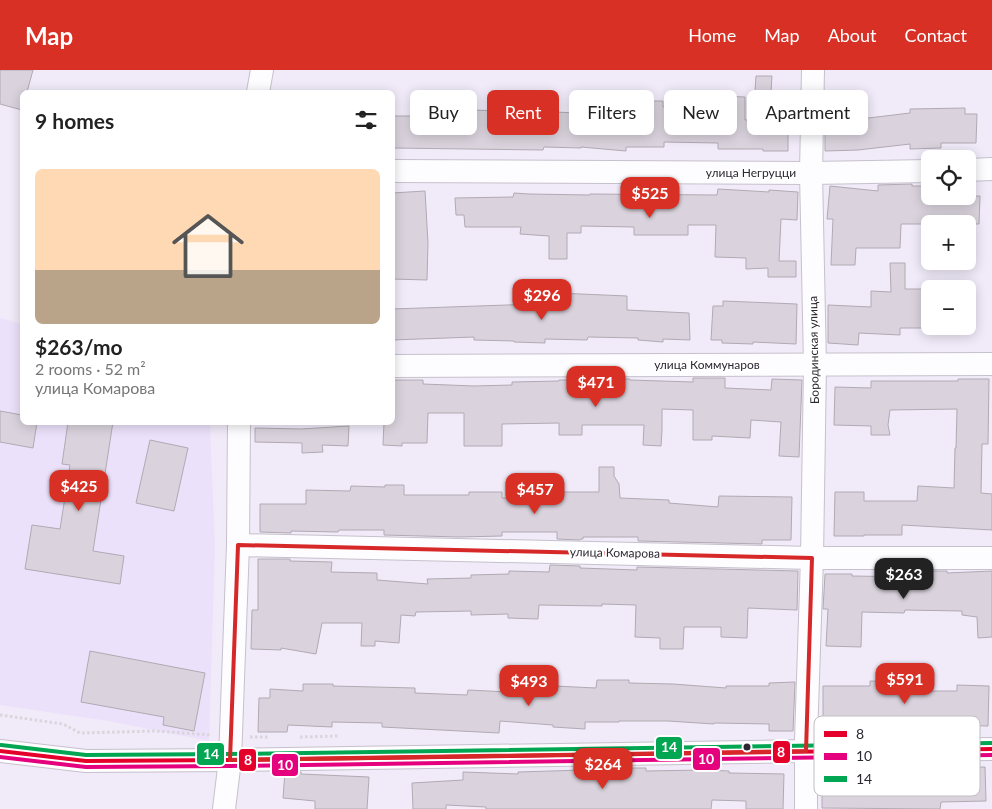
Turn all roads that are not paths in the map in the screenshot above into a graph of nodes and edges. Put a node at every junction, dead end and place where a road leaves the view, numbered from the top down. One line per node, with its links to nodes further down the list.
1 (262, 70): 3 (street)
2 (813, 70): 8 (street, Бородинская улица)
3 (258, 90)
4 (992, 169): 5 (street)
5 (976, 170)
6 (395, 171): 8 (street, улица Негруцци)
7 (921, 171): 8 (street, улица Негруцци)
8 (811, 173): 10 (street, Бородинская улица)
9 (992, 364): 10 (street, улица Коммунаров)
10 (815, 365): 11 (street, улица Коммунаров); 14 (street, Бородинская улица)
11 (395, 366)
12 (239, 425): 13 (street)
13 (238, 545): 14 (street, улица Комарова); 19 (street)
14 (812, 558): 15 (street, улица Комарова); 17 (street, Бородинская улица)
15 (992, 558)
16 (0, 751): 19 (street)
17 (806, 751): 18 (street); 19 (street); 21 (street, Бородинская улица)
18 (814, 751)
19 (230, 760): 20 (street)
20 (224, 809)
21 (806, 809)

